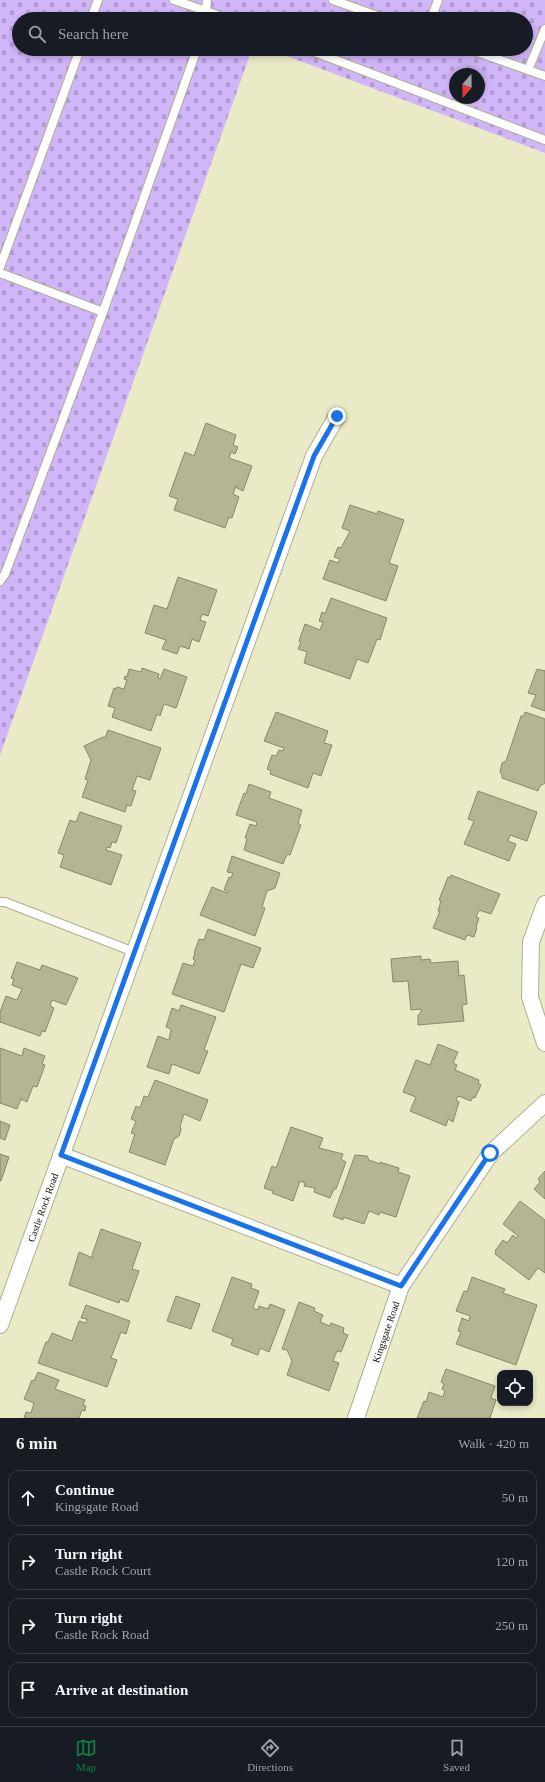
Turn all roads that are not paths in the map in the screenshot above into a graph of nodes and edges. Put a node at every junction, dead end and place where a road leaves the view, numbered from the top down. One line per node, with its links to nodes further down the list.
1 (98, 0): 7 (lane)
2 (174, 0): 6 (lane)
3 (206, 0): 6 (lane)
4 (333, 0): 9 (lane)
5 (438, 0): 10 (lane)
6 (206, 10): 8 (lane)
7 (94, 12)
8 (211, 12)
9 (366, 12)
10 (434, 12)
11 (545, 29): 16 (lane)
12 (77, 56): 19 (lane)
13 (194, 56): 21 (lane)
14 (325, 56): 18 (lane)
15 (489, 56): 16 (lane)
16 (528, 70): 17 (lane)
17 (545, 76)
18 (545, 140)
19 (0, 267)
20 (0, 273): 21 (lane)
21 (103, 312): 23 (lane)
22 (337, 416): 26 (street, Castle Rock Road)
23 (0, 581)
24 (0, 902): 26 (lane)
25 (545, 904): 27 (street)
26 (134, 952): 29 (street, Castle Rock Road)
27 (545, 1043)
28 (545, 1103): 30 (street, Kingsgate Road)
29 (61, 1155): 30 (street); 31 (street, Castle Rock Road)
30 (401, 1286): 32 (street, Kingsgate Road)
31 (0, 1325)
32 (356, 1418)

